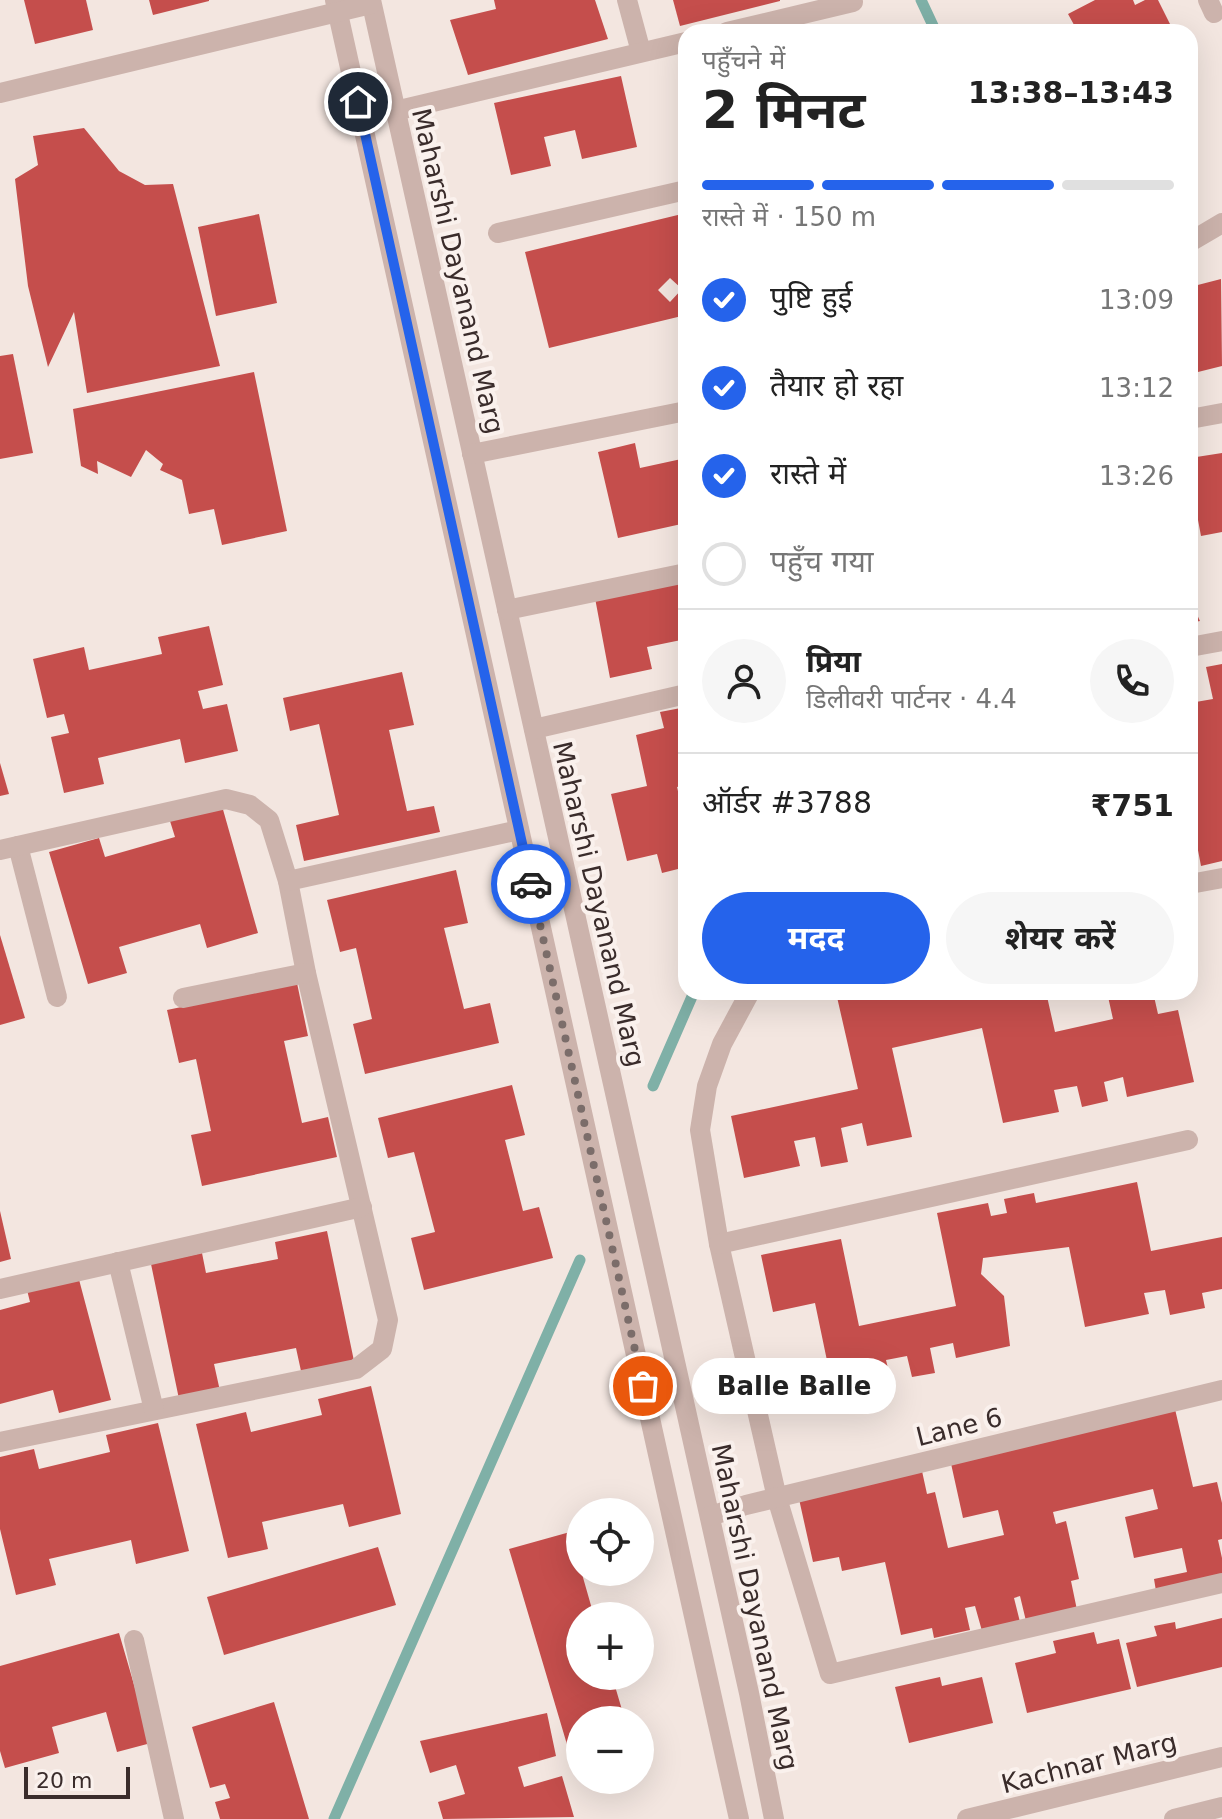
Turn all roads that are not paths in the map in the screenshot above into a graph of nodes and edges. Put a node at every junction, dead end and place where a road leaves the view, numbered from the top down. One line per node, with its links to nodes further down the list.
1 (627, 0): 7 (street)
2 (371, 2): 4 (street); 9 (street, Maharshi Dayanand Marg)
3 (853, 2): 5 (street)
4 (336, 6): 8 (street); 24 (street)
5 (761, 24)
6 (678, 49): 7 (street)
7 (641, 52): 9 (street)
8 (0, 93)
9 (395, 111): 17 (street, Maharshi Dayanand Marg)
10 (678, 192): 12 (street)
11 (1222, 223): 13 (street)
12 (498, 233)
13 (1198, 237)
14 (678, 413): 17 (street)
15 (1222, 413): 16 (street)
16 (1198, 418)
17 (472, 454): 19 (street, Maharshi Dayanand Marg)
18 (678, 575): 19 (street)
19 (507, 610): 23 (street, Maharshi Dayanand Marg)
20 (1222, 641): 21 (street)
21 (1198, 646)
22 (678, 696): 23 (street)
23 (534, 729): 42 (street, Maharshi Dayanand Marg)
24 (519, 830): 27 (street); 48 (street)
25 (9, 848): 27 (street); 30 (street)
26 (1222, 878): 28 (street)
27 (288, 881): 29 (street)
28 (1198, 882)
29 (306, 973): 31 (street); 34 (street)
30 (57, 997)
31 (183, 998)
32 (746, 1000): 35 (street)
33 (1188, 1140): 35 (street)
34 (362, 1207): 36 (street); 39 (street)
35 (719, 1244): 41 (street)
36 (118, 1262): 37 (street); 39 (street)
37 (0, 1289)
38 (1222, 1390): 41 (street, Lane 6)
39 (154, 1410): 40 (street)
40 (0, 1442)
41 (777, 1498): 42 (street, Lane 6); 43 (street)
42 (710, 1516): 49 (street, Maharshi Dayanand Marg)
43 (1222, 1583)
44 (134, 1640): 47 (street)
45 (1222, 1757): 50 (street, Kachnar Marg)
46 (1222, 1807): 51 (street)
47 (174, 1819)
48 (739, 1819)
49 (774, 1819)
50 (967, 1819)
51 (1174, 1819)

